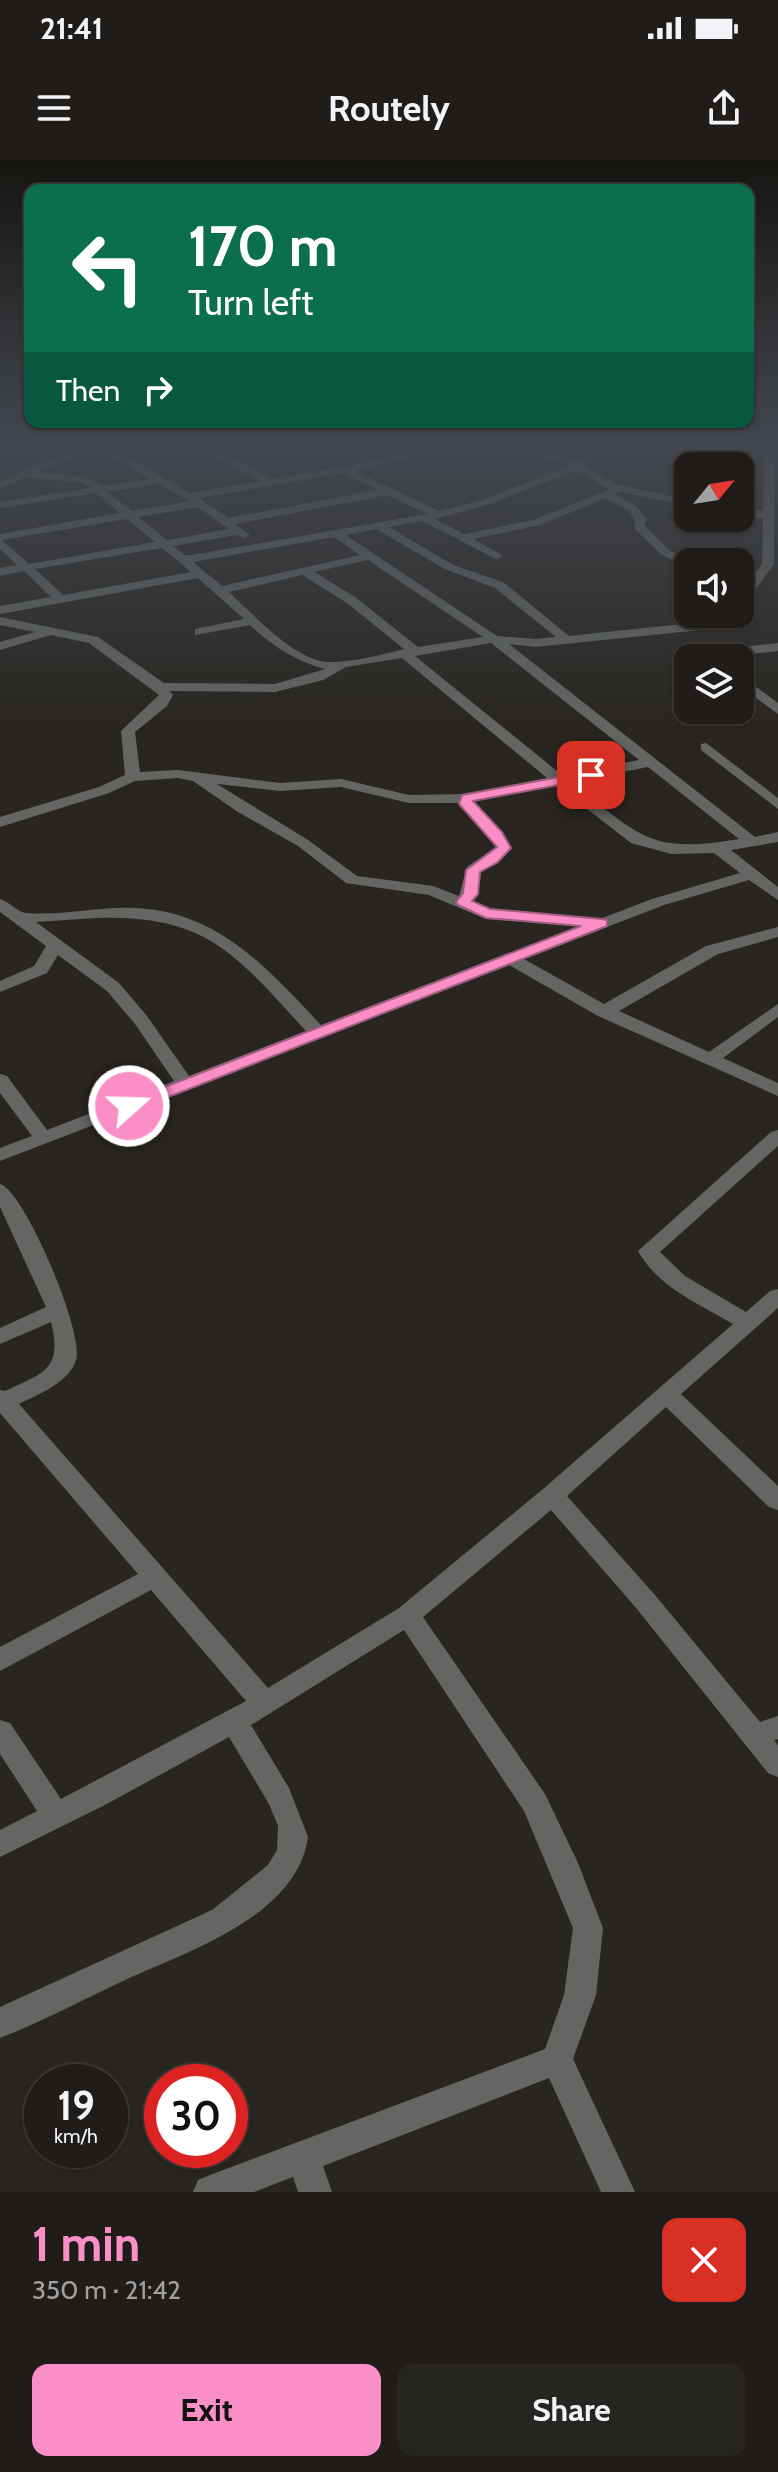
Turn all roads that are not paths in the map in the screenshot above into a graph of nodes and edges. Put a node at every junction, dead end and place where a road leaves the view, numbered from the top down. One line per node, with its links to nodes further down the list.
1 (156, 539): 11 (street)
2 (193, 539): 11 (street)
3 (250, 539): 12 (street)
4 (298, 539): 12 (street)
5 (345, 539): 13 (street)
6 (401, 539): 31 (street)
7 (465, 539): 14 (street)
8 (651, 539): 15 (street)
9 (769, 539): 21 (street)
10 (0, 543): 17 (street)
11 (162, 544): 16 (street); 17 (street)
12 (261, 546): 16 (street)
13 (371, 556): 18 (street); 30 (street)
14 (496, 556)
15 (674, 557)
16 (183, 560): 20 (street)
17 (27, 567): 19 (street); 23 (street)
18 (303, 571): 22 (street); 35 (street)
19 (0, 572)
20 (201, 574): 22 (street); 23 (street)
21 (754, 582)
22 (220, 590): 26 (street)
23 (60, 599): 24 (street)
24 (0, 610)
25 (0, 621): 28 (street)
26 (251, 621): 29 (street); 36 (street)
27 (674, 626): 31 (street)
28 (55, 631): 32 (street); 37 (street)
29 (199, 632)
30 (494, 639): 31 (street); 35 (street); 43 (street)
31 (567, 640)
32 (0, 646)
33 (778, 647): 34 (street)
34 (754, 651)
35 (409, 652): 36 (street); 46 (street)
36 (341, 666): 37 (street)
37 (161, 687): 44 (street)
38 (754, 690): 40 (street)
39 (778, 695): 40 (street)
40 (762, 697): 41 (street)
41 (778, 710)
42 (706, 747): 48 (street)
43 (653, 762): 46 (street); 51 (street)
44 (132, 777): 45 (street); 49 (street)
45 (198, 778): 47 (street); 55 (street)
46 (560, 782): 47 (street); 52 (street)
47 (467, 798): 55 (street)
48 (778, 805)
49 (0, 822)
50 (778, 837): 51 (street)
51 (751, 841): 52 (street)
52 (717, 847): 53 (street)
53 (752, 874): 54 (street); 58 (street)
54 (778, 895)
55 (463, 902): 58 (street)
56 (0, 904): 57 (street)
57 (21, 918): 60 (street); 65 (street)
58 (602, 923): 61 (street)
59 (778, 932): 64 (street)
60 (56, 943): 62 (street); 68 (street)
61 (511, 959): 64 (street); 65 (street)
62 (0, 987)
63 (778, 1009): 66 (street)
64 (604, 1012): 66 (street)
65 (319, 1034): 68 (street)
66 (709, 1060): 69 (street)
67 (0, 1080): 71 (street)
68 (186, 1085): 71 (street)
69 (778, 1090)
70 (778, 1136): 75 (street)
71 (43, 1138): 72 (street)
72 (0, 1155)
73 (0, 1190): 74 (street)
74 (57, 1310): 76 (street); 78 (street)
75 (768, 1310): 77 (street)
76 (0, 1337)
77 (667, 1394): 79 (street); 80 (street)
78 (2, 1400): 81 (street)
79 (552, 1495): 82 (street); 87 (street)
80 (778, 1501)
81 (156, 1576): 83 (street); 84 (street)
82 (408, 1615): 84 (street); 92 (street)
83 (0, 1660)
84 (265, 1704): 85 (street)
85 (234, 1721): 89 (street); 91 (street)
86 (0, 1731): 89 (street)
87 (766, 1731): 88 (street)
88 (778, 1765)
89 (56, 1816): 90 (street)
90 (0, 1844)
91 (0, 2023)
92 (557, 2060): 93 (street); 96 (street)
93 (303, 2157): 94 (street); 95 (street)
94 (210, 2192)
95 (315, 2192)
96 (618, 2192)

